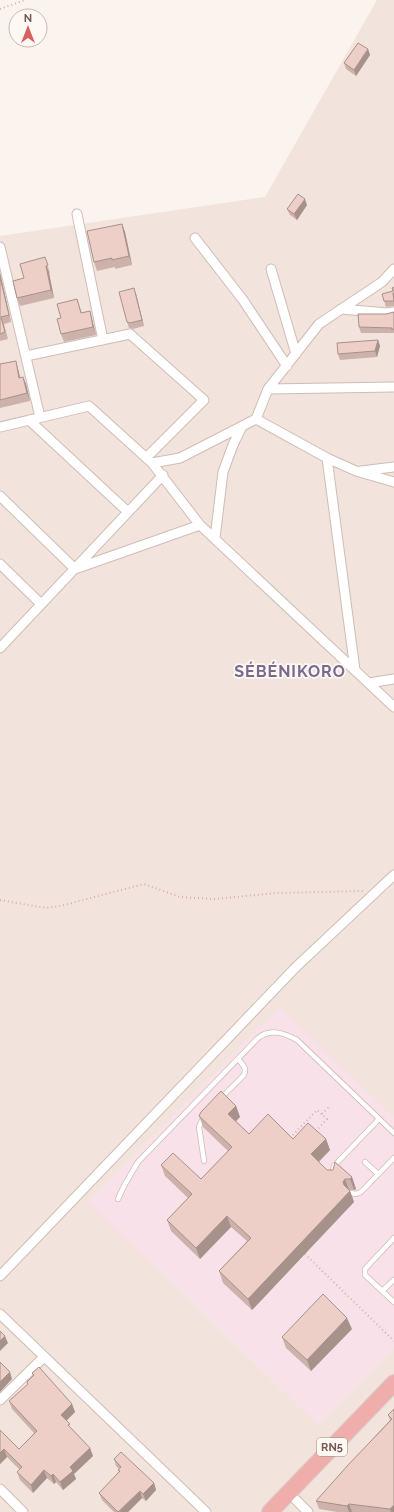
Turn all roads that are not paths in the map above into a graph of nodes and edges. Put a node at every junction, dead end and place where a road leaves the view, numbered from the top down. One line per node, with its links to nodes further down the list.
1 (77, 214): 8 (street)
2 (195, 238): 11 (street)
3 (0, 248): 10 (street)
4 (271, 269): 9 (street)
5 (394, 269): 6 (street)
6 (341, 309): 7 (street); 9 (street)
7 (394, 312)
8 (103, 340): 10 (street); 20 (street)
9 (296, 354): 11 (street)
10 (26, 356): 14 (street)
11 (287, 366): 13 (street)
12 (394, 387): 13 (street)
13 (268, 389): 15 (street)
14 (40, 417): 16 (street); 20 (street)
15 (256, 419): 18 (street); 19 (street)
16 (29, 420): 17 (street); 26 (street)
17 (0, 426)
18 (242, 426): 20 (street); 28 (street)
19 (327, 458): 22 (street); 33 (street)
20 (150, 460): 23 (street)
21 (394, 467): 22 (street)
22 (356, 471): 24 (street)
23 (162, 475): 26 (street); 27 (street)
24 (394, 482)
25 (0, 496): 30 (street)
26 (128, 512): 30 (street)
27 (200, 525): 28 (street); 30 (street)
28 (215, 538): 33 (street)
29 (0, 564): 31 (street)
30 (74, 569): 31 (street)
31 (41, 604): 32 (street)
32 (0, 648)
33 (355, 670): 35 (street)
34 (394, 679): 35 (street)
35 (369, 683): 36 (street)
36 (394, 707)
37 (394, 875): 51 (street)
38 (238, 1059): 39 (lane); 41 (lane); 49 (lane)
39 (218, 1101)
40 (208, 1112): 44 (lane)
41 (379, 1119): 42 (lane); 47 (lane)
42 (394, 1133)
43 (394, 1158): 46 (lane)
44 (204, 1161)
45 (365, 1162): 46 (lane)
46 (378, 1174): 48 (lane)
47 (335, 1178)
48 (351, 1193)
49 (118, 1199)
50 (394, 1238): 53 (lane)
51 (0, 1276)
52 (394, 1280): 53 (lane)
53 (382, 1291): 54 (lane)
54 (394, 1302)
55 (0, 1314): 56 (street)
56 (44, 1357): 59 (street); 63 (street)
57 (394, 1383): 64 (highway, RN5)
58 (394, 1399): 61 (highway, RN5)
59 (0, 1400)
60 (0, 1489): 62 (street)
61 (296, 1500): 65 (highway, RN5); 66 (street)
62 (23, 1512)
63 (206, 1512)
64 (270, 1512)
65 (285, 1512)
66 (308, 1512)

